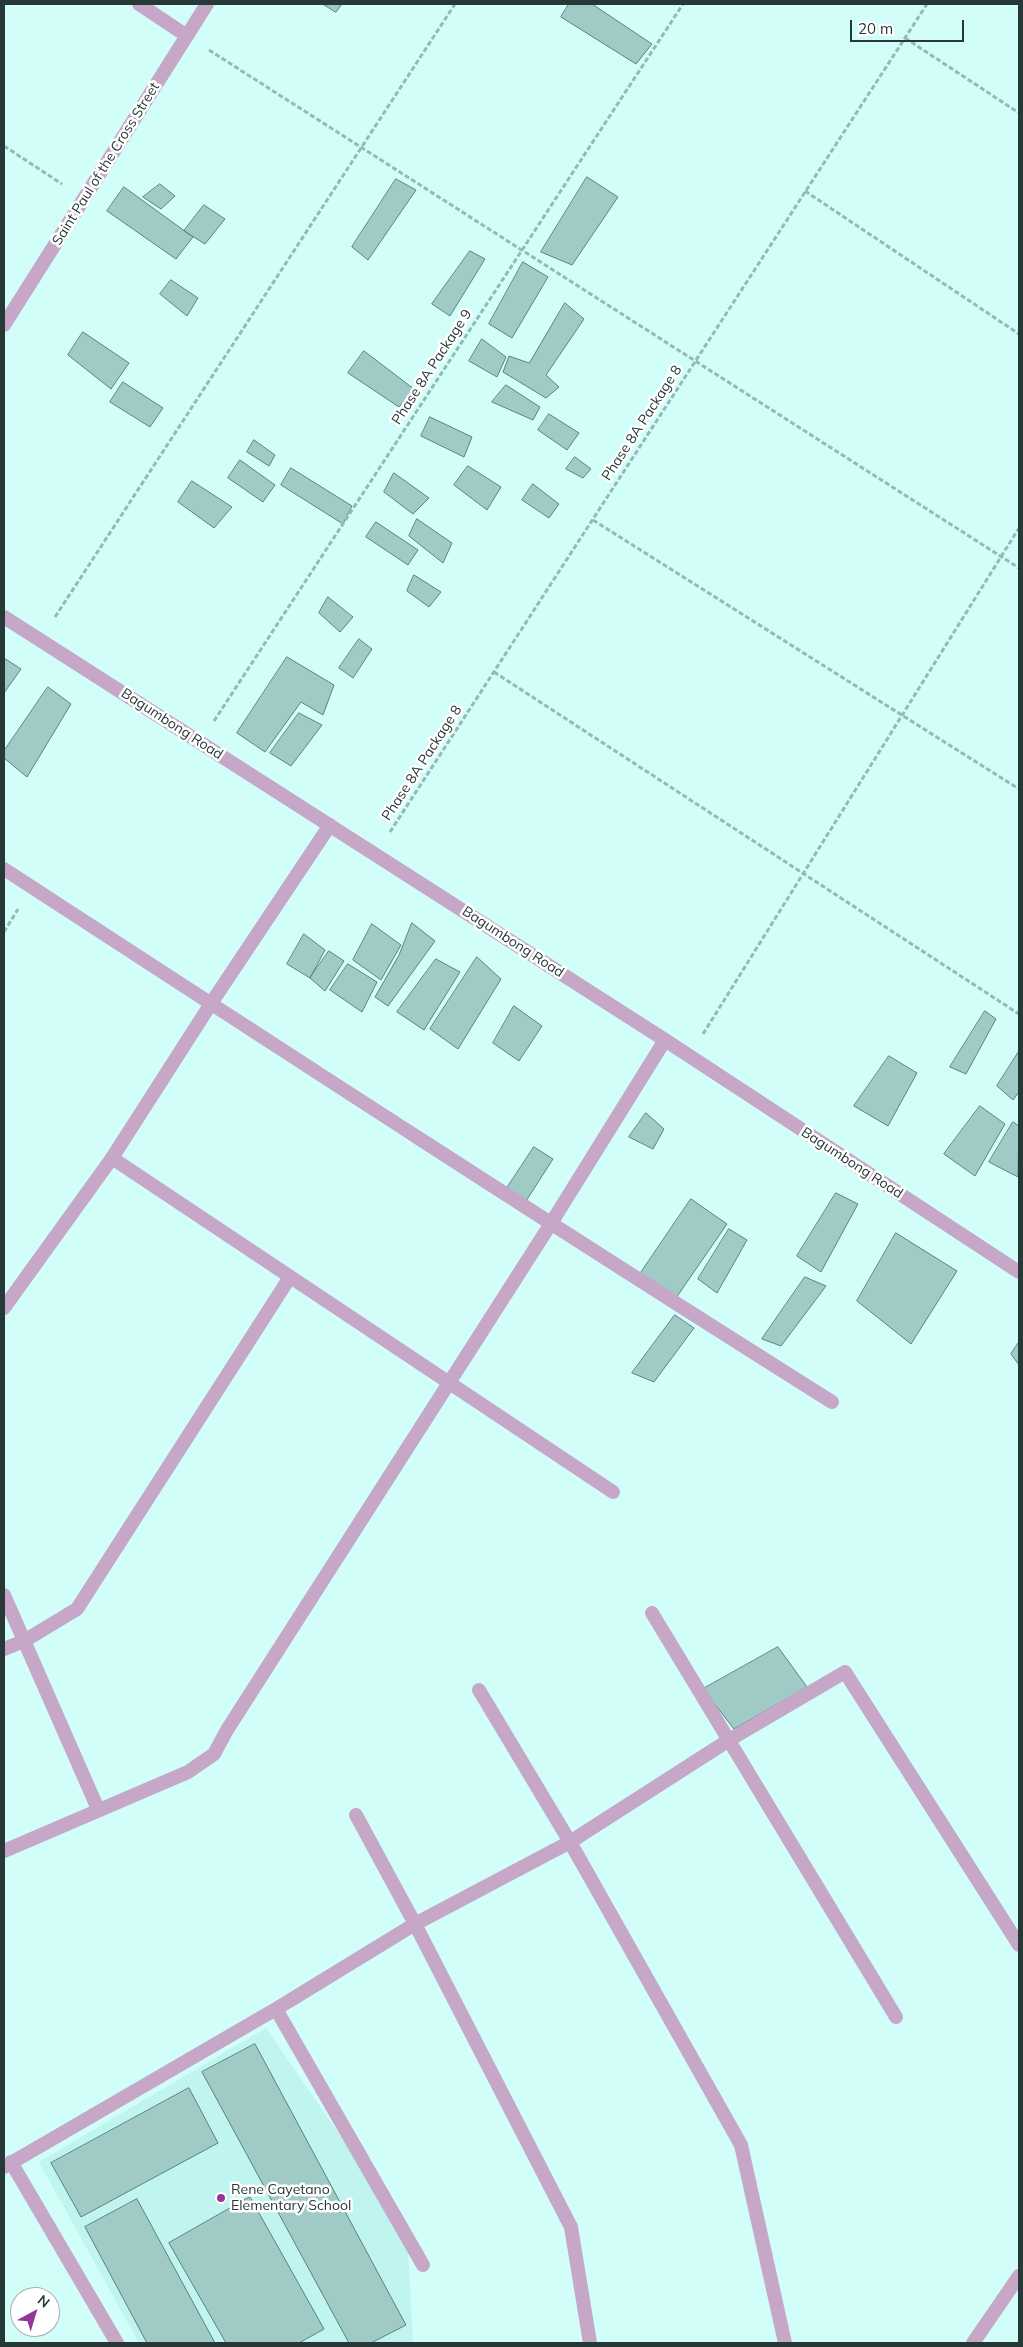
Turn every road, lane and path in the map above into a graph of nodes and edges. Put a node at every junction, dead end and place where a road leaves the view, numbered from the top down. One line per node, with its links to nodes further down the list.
1 (139, 4): 6 (street)
2 (207, 4): 6 (street, Saint Paul of the Cross Street)
3 (455, 4): 10 (path)
4 (683, 4): 13 (path, Phase 8A Package 9)
5 (927, 4): 7 (path, Phase 8A Package 8)
6 (188, 36): 10 (path); 12 (street, Saint Paul of the Cross Street)
7 (905, 38): 8 (path); 11 (path, Phase 8A Package 8)
8 (1019, 113)
9 (4, 146): 12 (path)
10 (361, 147): 13 (path); 22 (path)
11 (805, 191): 15 (path); 16 (path, Phase 8A Package 8)
12 (85, 198): 14 (street, Saint Paul of the Cross Street)
13 (522, 250): 16 (path); 25 (path, Phase 8A Package 9)
14 (4, 325)
15 (1019, 334)
16 (695, 361): 17 (path, Phase 8A Package 8); 19 (path)
17 (593, 519): 23 (path, Phase 8A Package 8); 24 (path)
18 (1019, 528): 19 (path)
19 (1001, 556): 20 (path); 24 (path)
20 (1019, 568)
21 (4, 617): 22 (street, Bagumbong Road)
22 (40, 640): 25 (street, Bagumbong Road)
23 (494, 672): 28 (path, Phase 8A Package 8); 30 (path)
24 (902, 715): 26 (path); 30 (path)
25 (200, 742): 27 (street, Bagumbong Road)
26 (1019, 789)
27 (330, 825): 28 (street, Bagumbong Road); 31 (street)
28 (376, 854): 33 (street, Bagumbong Road)
29 (4, 869): 31 (street)
30 (803, 873): 32 (path); 34 (path)
31 (212, 1002): 35 (street); 36 (street)
32 (1019, 1014)
33 (665, 1040): 34 (street, Bagumbong Road); 36 (street)
34 (689, 1056): 37 (street, Bagumbong Road)
35 (112, 1158): 38 (street); 39 (street)
36 (550, 1225): 40 (street); 41 (street)
37 (1019, 1272)
38 (290, 1278): 40 (street); 45 (street)
39 (4, 1308)
40 (448, 1382): 42 (street); 49 (street)
41 (832, 1402)
42 (613, 1492)
43 (4, 1595): 45 (street)
44 (652, 1613): 48 (street)
45 (24, 1641): 46 (street); 49 (street)
46 (4, 1649)
47 (479, 1690): 51 (street)
48 (729, 1740): 51 (street); 54 (street); 56 (street)
49 (98, 1810): 52 (street)
50 (356, 1815): 53 (street)
51 (570, 1842): 53 (street); 62 (street)
52 (4, 1852)
53 (415, 1924): 55 (street); 61 (street)
54 (1019, 1945)
55 (276, 2008): 57 (street); 58 (street)
56 (896, 2017)
57 (7, 2165): 60 (street)
58 (423, 2265)
59 (1019, 2276): 63 (street)
60 (117, 2343)
61 (590, 2343)
62 (785, 2343)
63 (973, 2343)

